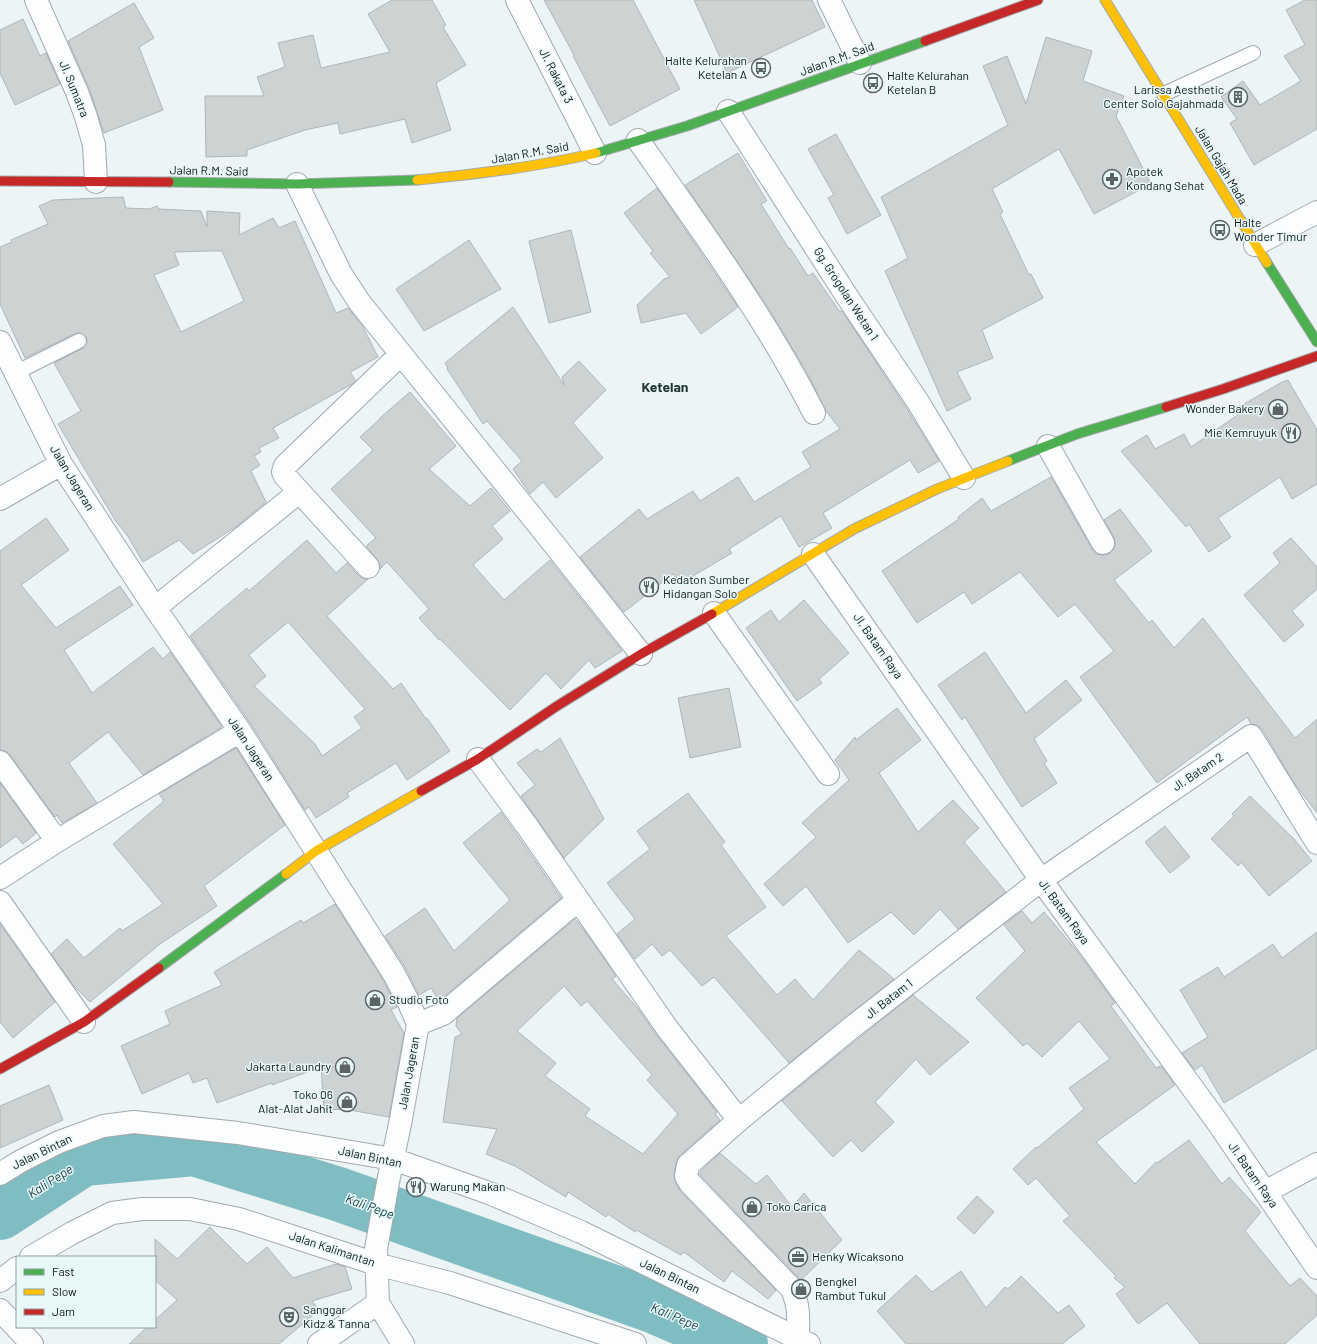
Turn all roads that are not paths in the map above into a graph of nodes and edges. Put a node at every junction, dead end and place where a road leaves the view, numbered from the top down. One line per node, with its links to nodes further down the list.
1 (36, 0): 12 (street, Jl. Sumatra)
2 (516, 0): 11 (street, Jl. Rakata 3)
3 (829, 0): 7 (street)
4 (1038, 0): 7 (street, Jalan R.M. Said)
5 (1106, 0): 8 (street, Jalan Gajah Mada)
6 (1253, 52): 8 (lane)
7 (860, 63): 9 (street, Jalan R.M. Said)
8 (1164, 94): 16 (street, Jalan Gajah Mada)
9 (728, 111): 10 (street, Jalan R.M. Said); 26 (street, Gg. Grogolan Wetan 1)
10 (638, 140): 11 (street, Jalan R.M. Said); 23 (street)
11 (595, 152): 14 (street, Jalan R.M. Said)
12 (96, 182): 13 (street, Jalan R.M. Said); 14 (street, Jalan R.M. Said)
13 (1, 184)
14 (297, 184): 20 (street)
15 (1317, 212): 16 (street)
16 (1256, 245): 19 (street, Jalan Gajah Mada)
17 (79, 341): 22 (lane)
18 (0, 342): 22 (street, Jalan Jageran)
19 (1317, 342)
20 (401, 354): 27 (street); 34 (street)
21 (1317, 356): 24 (street)
22 (15, 373): 25 (street, Jalan Jageran)
23 (814, 414)
24 (1048, 446): 26 (street); 29 (street)
25 (61, 464): 28 (street); 32 (street, Jalan Jageran)
26 (964, 478): 30 (street)
27 (300, 492): 31 (street); 32 (street)
28 (0, 500)
29 (1103, 543)
30 (813, 554): 33 (street); 43 (street, Jl. Batam Raya)
31 (368, 567)
32 (155, 608): 35 (street, Jalan Jageran)
33 (714, 612): 34 (street); 38 (street)
34 (641, 654): 36 (street)
35 (240, 731): 39 (street); 41 (street, Jalan Jageran)
36 (478, 758): 41 (street); 44 (street)
37 (0, 762): 39 (street)
38 (828, 774)
39 (57, 841): 42 (street)
40 (1317, 842): 43 (street, Jl. Batam 2)
41 (316, 851): 46 (street); 47 (street, Jalan Jageran)
42 (0, 878)
43 (1041, 880): 49 (street, Jl. Batam 1); 53 (street, Jl. Batam Raya)
44 (578, 900): 47 (street); 49 (street)
45 (0, 902): 46 (street)
46 (84, 1022): 48 (street)
47 (418, 1024): 51 (street, Jalan Jageran)
48 (0, 1069)
49 (739, 1120): 63 (street, Jl. Batam 1)
50 (1317, 1164): 53 (street)
51 (391, 1168): 52 (street, Jalan Bintan); 55 (street, Jalan Jageran); 63 (street, Jalan Bintan)
52 (0, 1174)
53 (1265, 1192): 56 (street, Jl. Batam Raya)
54 (33, 1256): 55 (street, Jalan Kalimantan)
55 (376, 1256): 59 (street, Jalan Jageran); 67 (street, Jalan Kalimantan)
56 (1317, 1268)
57 (16, 1269): 58 (street)
58 (0, 1281)
59 (378, 1303): 65 (street); 66 (street)
60 (0, 1310): 61 (street)
61 (16, 1327)
62 (17, 1328): 64 (street)
63 (804, 1341)
64 (32, 1344)
65 (319, 1344)
66 (403, 1344)
67 (635, 1344)

